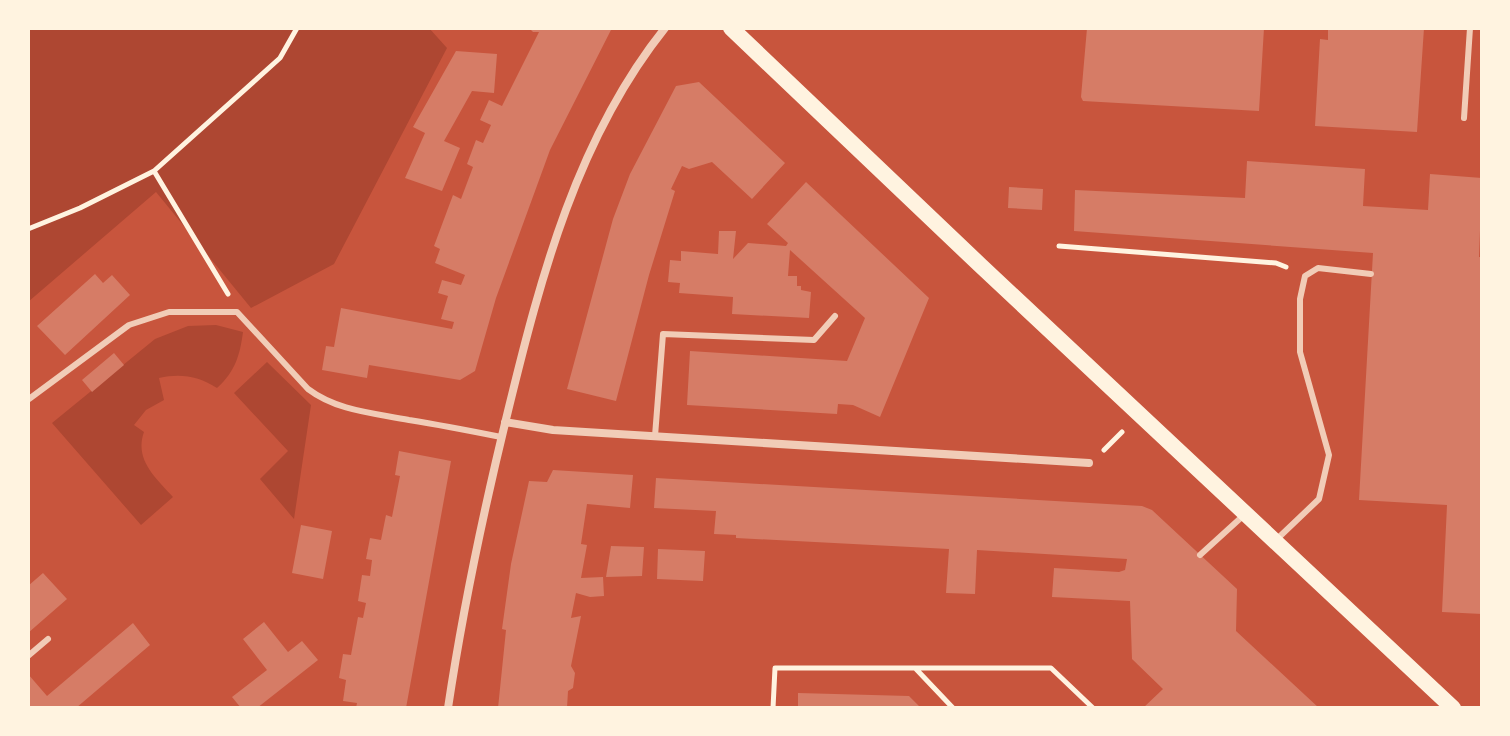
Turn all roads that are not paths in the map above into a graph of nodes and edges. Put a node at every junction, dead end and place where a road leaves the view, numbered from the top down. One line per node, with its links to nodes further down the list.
1 (665, 28): 8 (street)
2 (731, 28): 12 (main road)
3 (1470, 28): 4 (lane)
4 (1464, 118)
5 (1371, 274): 13 (lane)
6 (835, 316): 9 (lane)
7 (29, 399): 10 (lane)
8 (505, 422): 9 (street); 10 (street)
9 (655, 436): 11 (street)
10 (501, 437): 17 (street)
11 (1089, 463)
12 (1246, 512): 13 (main road); 14 (lane)
13 (1276, 540): 18 (main road)
14 (1200, 555)
15 (48, 639): 16 (lane)
16 (28, 656)
17 (448, 708)
18 (1453, 708)

